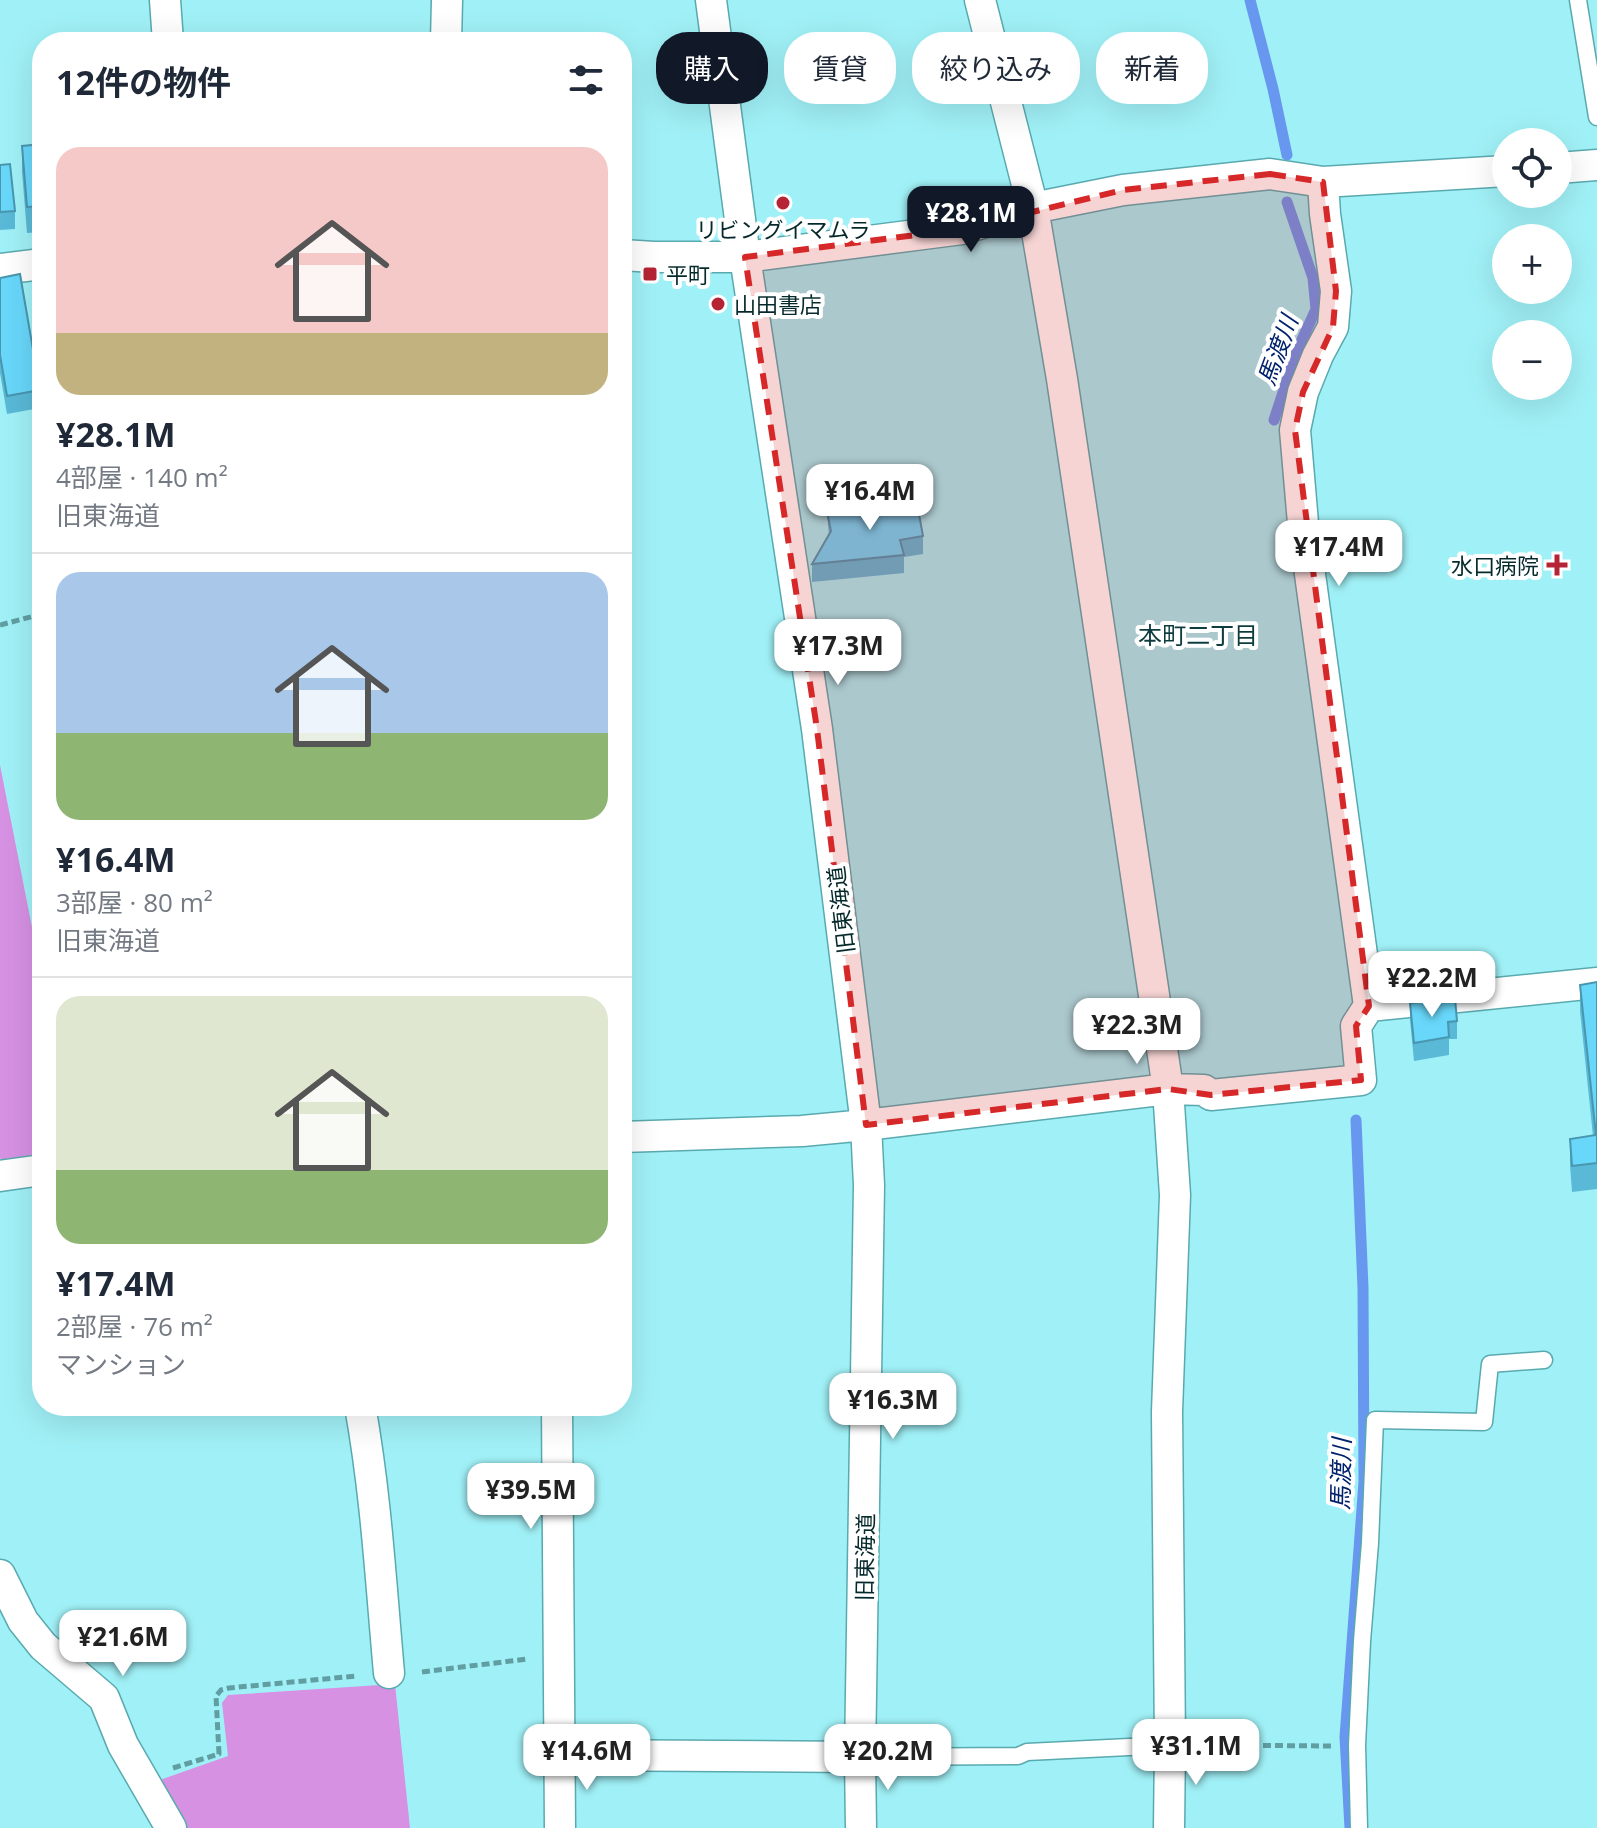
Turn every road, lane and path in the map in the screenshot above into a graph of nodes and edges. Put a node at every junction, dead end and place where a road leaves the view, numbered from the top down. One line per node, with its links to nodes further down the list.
1 (165, 0): 6 (street)
2 (447, 0): 7 (street)
3 (711, 0): 15 (street, 旧東海道)
4 (980, 0): 13 (street)
5 (1578, 0): 8 (lane)
6 (167, 32)
7 (446, 32)
8 (1597, 117)
9 (1597, 165): 10 (street)
10 (1572, 167)
11 (1492, 172): 12 (street)
12 (1323, 182): 13 (street); 21 (street)
13 (1033, 208): 15 (street); 22 (street)
14 (632, 256): 15 (street)
15 (745, 257): 23 (street, 旧東海道)
16 (32, 265): 17 (street)
17 (0, 269)
18 (32, 617): 19 (path)
19 (0, 625)
20 (1597, 983): 21 (street)
21 (1369, 1006): 22 (street)
22 (1168, 1089): 23 (street); 33 (street)
23 (866, 1125): 24 (street); 36 (street, 旧東海道)
24 (632, 1137)
25 (32, 1171): 26 (street)
26 (0, 1176)
27 (1544, 1360): 42 (lane)
28 (362, 1416): 32 (street)
29 (557, 1416): 31 (street)
30 (0, 1575): 37 (street)
31 (559, 1656): 32 (path); 35 (street)
32 (389, 1673): 37 (path)
33 (1170, 1745): 34 (path); 36 (lane); 41 (street)
34 (1337, 1746)
35 (560, 1755): 36 (street); 39 (street)
36 (860, 1757): 40 (street, 旧東海道)
37 (142, 1778): 38 (street)
38 (171, 1828)
39 (560, 1828)
40 (861, 1828)
41 (1169, 1828)
42 (1359, 1828)

